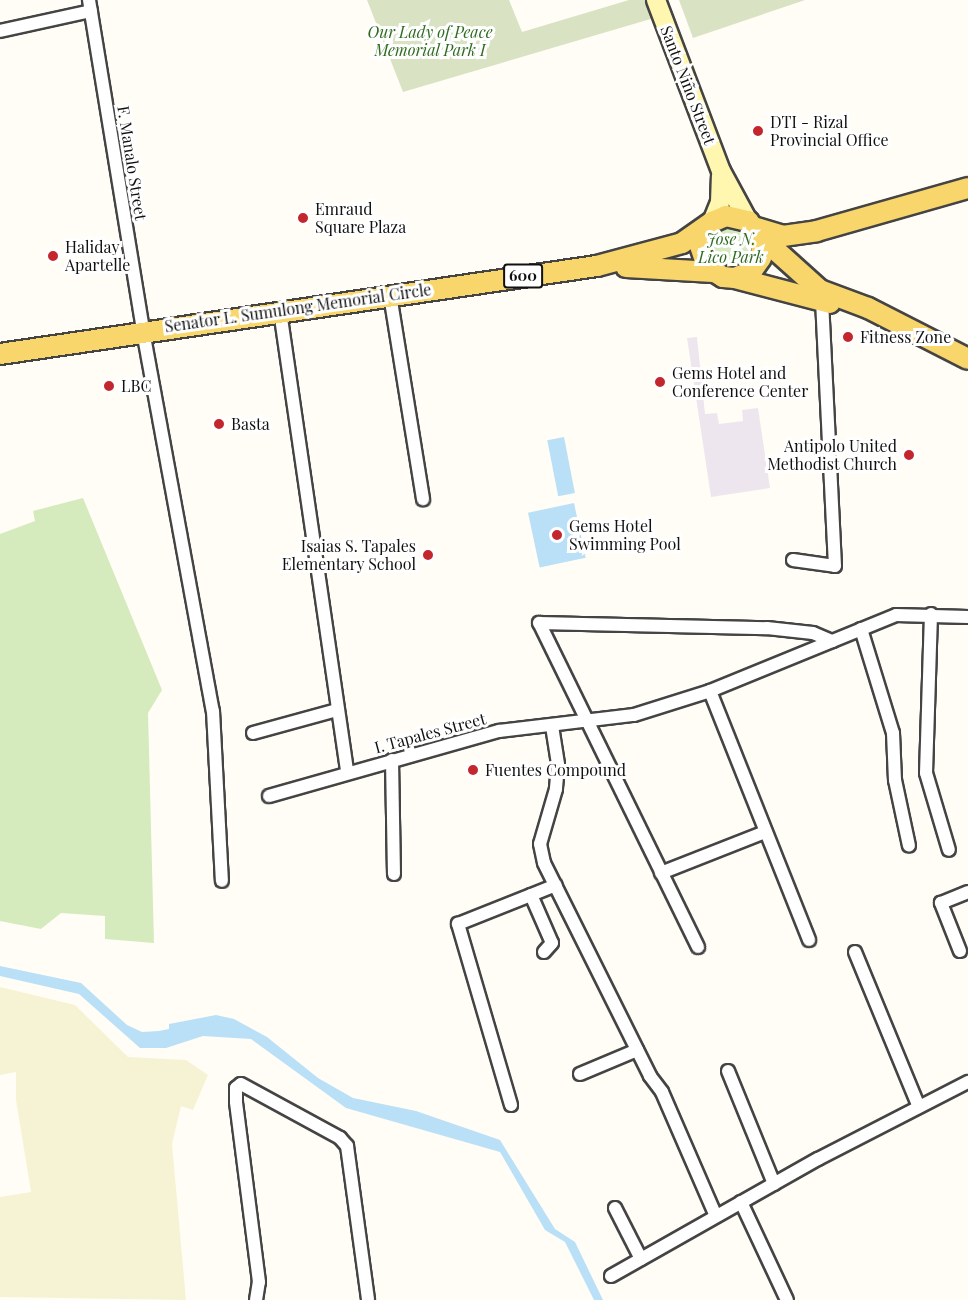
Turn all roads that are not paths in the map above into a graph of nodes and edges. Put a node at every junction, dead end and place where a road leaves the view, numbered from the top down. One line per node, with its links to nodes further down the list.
1 (656, 0): 4 (main road, Santo Niño Street)
2 (90, 6): 3 (street); 18 (street, F. Manalo Street)
3 (0, 31)
4 (721, 171): 7 (main road, Santo Niño Street); 8 (main road, Santo Niño Street)
5 (968, 188): 6 (main road, 600)
6 (860, 221): 8 (main road, 600); 9 (main road, 600)
7 (711, 224): 8 (main road, 600); 11 (main road, Senator L. Sumulong Memorial Circle / 600); 12 (main road)
8 (756, 229): 9 (main road); 10 (main road)
9 (781, 253): 10 (main road, 600); 17 (main road)
10 (758, 264): 13 (main road, 600)
11 (597, 266): 12 (main road, Senator L. Sumulong Memorial Circle / 600); 14 (main road, Senator L. Sumulong Memorial Circle / 600)
12 (713, 272): 13 (main road, 600)
13 (735, 278): 15 (main road)
14 (390, 295): 16 (main road, Senator L. Sumulong Memorial Circle / 600); 21 (street)
15 (822, 300): 17 (main road); 22 (street)
16 (280, 311): 18 (main road, Senator L. Sumulong Memorial Circle / 600); 28 (street)
17 (899, 324): 20 (main road)
18 (143, 331): 19 (main road, Senator L. Sumulong Memorial Circle / 600); 40 (street, F. Manalo Street)
19 (0, 354)
20 (968, 359)
21 (423, 499)
22 (793, 560)
23 (931, 614): 24 (street, I. Tapales Street); 25 (street, I. Tapales Street); 37 (street)
24 (968, 617)
25 (861, 629): 26 (street, I. Tapales Street); 36 (street)
26 (832, 641): 27 (street, I. Tapales Street); 29 (street)
27 (710, 691): 29 (street, I. Tapales Street); 35 (street)
28 (337, 710): 31 (street); 33 (street)
29 (591, 723): 30 (street, I. Tapales Street); 38 (street)
30 (552, 726): 32 (street, I. Tapales Street); 41 (street)
31 (253, 733)
32 (392, 760): 33 (street, I. Tapales Street); 39 (street)
33 (347, 772): 34 (street, I. Tapales Street)
34 (269, 796)
35 (765, 832): 38 (street); 44 (street)
36 (909, 846)
37 (949, 850)
38 (662, 873): 45 (street)
39 (394, 874)
40 (222, 881)
41 (556, 885): 43 (street); 49 (street)
42 (968, 892): 46 (street)
43 (531, 895): 47 (street); 53 (street)
44 (809, 940)
45 (698, 947)
46 (960, 951)
47 (544, 952)
48 (855, 952): 54 (street)
49 (637, 1050): 51 (street); 58 (street)
50 (728, 1071): 55 (street)
51 (580, 1074)
52 (968, 1082): 54 (street)
53 (511, 1105)
54 (918, 1105): 55 (street)
55 (774, 1184): 56 (street)
56 (741, 1202): 58 (street); 63 (street)
57 (615, 1209): 59 (street)
58 (716, 1216): 59 (street)
59 (641, 1259): 60 (street)
60 (611, 1276)
61 (256, 1300): 62 (street)
62 (368, 1300)
63 (787, 1300)

